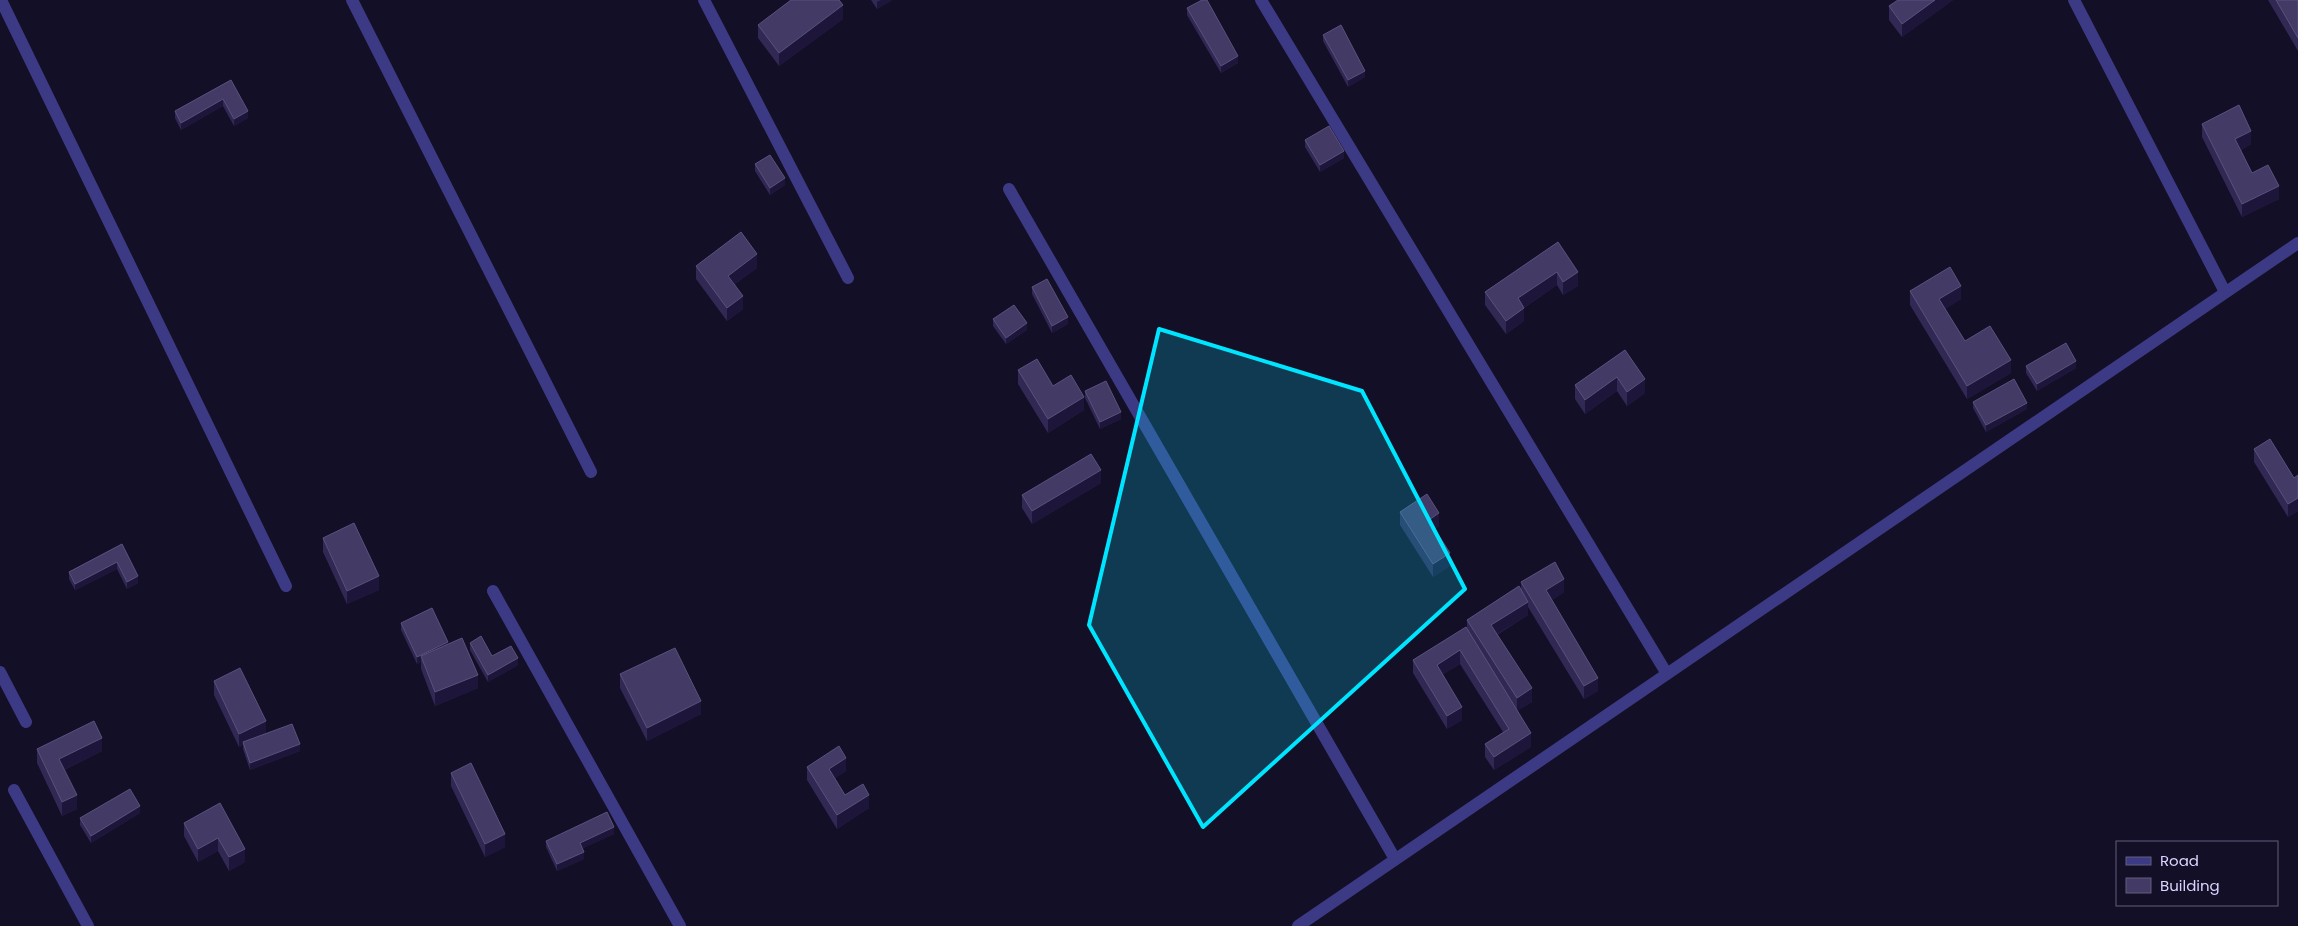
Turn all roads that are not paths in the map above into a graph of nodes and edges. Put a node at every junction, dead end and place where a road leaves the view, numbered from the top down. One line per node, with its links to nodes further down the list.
1 (1, 0): 11 (street)
2 (352, 0): 10 (street)
3 (704, 0): 8 (street)
4 (1261, 0): 14 (street)
5 (2074, 0): 9 (street)
6 (1009, 189): 17 (street)
7 (2298, 243): 9 (street)
8 (848, 278)
9 (2225, 292): 14 (street)
10 (591, 472)
11 (286, 586)
12 (493, 591): 19 (street)
13 (0, 672): 15 (street)
14 (1667, 674): 17 (street)
15 (26, 722)
16 (14, 790): 18 (street)
17 (1395, 859): 20 (street)
18 (88, 926)
19 (680, 926)
20 (1298, 926)

